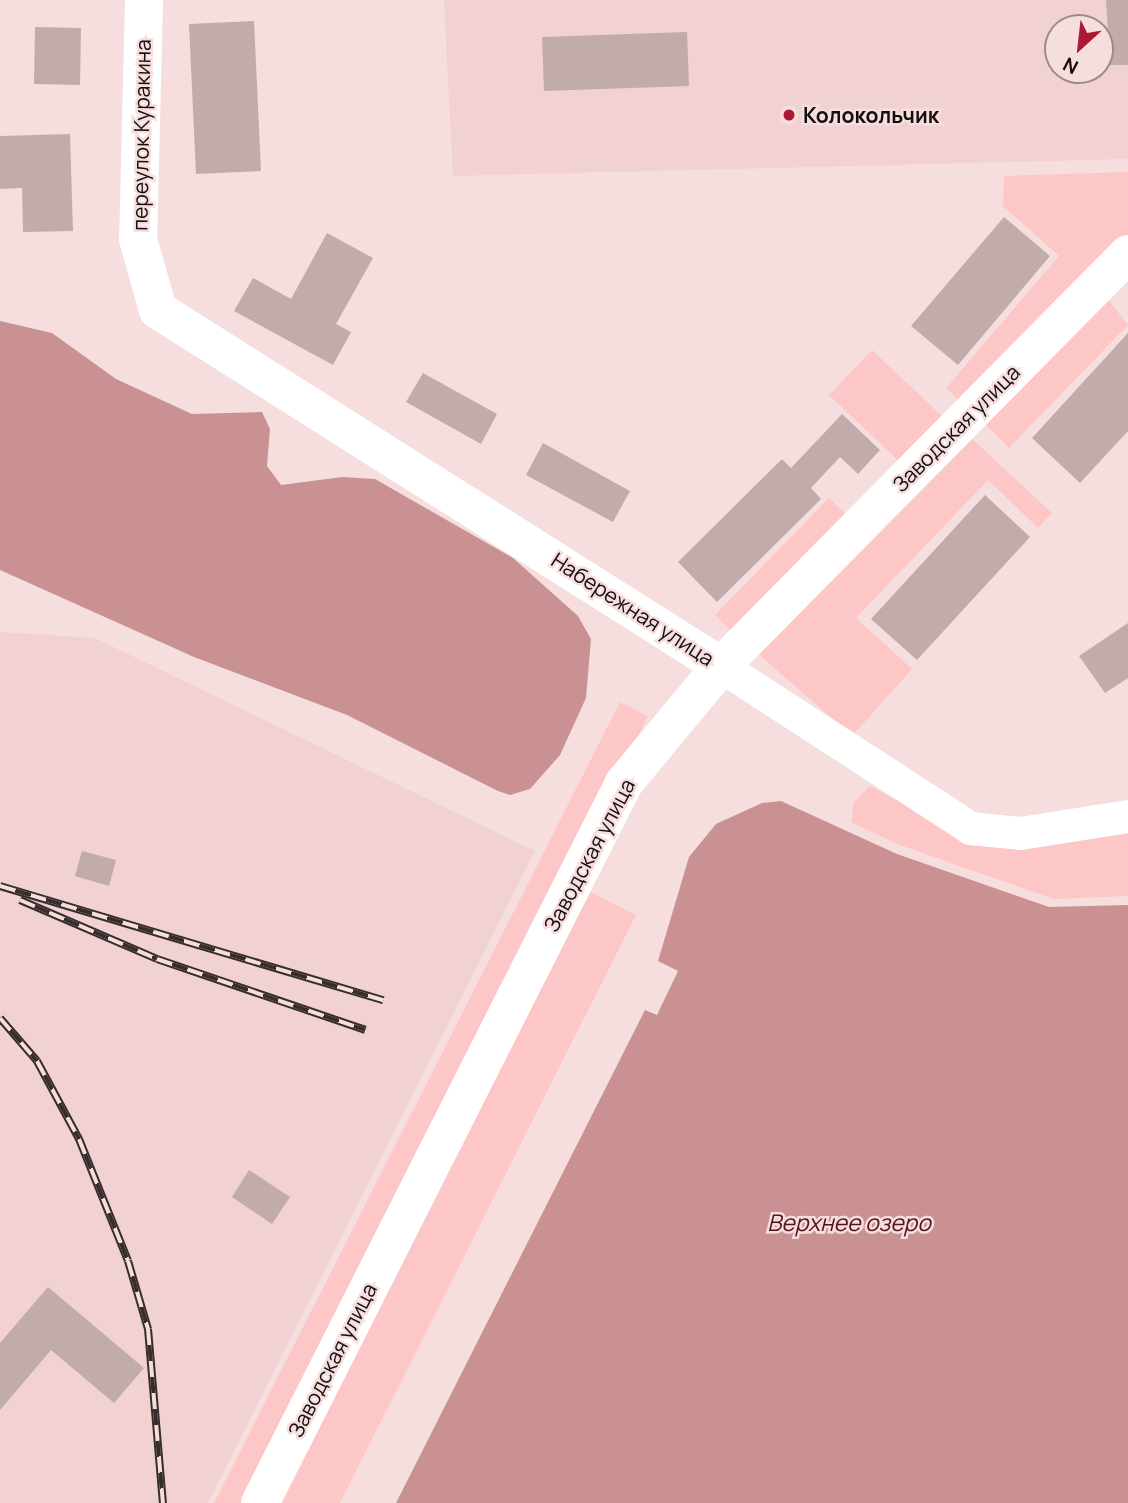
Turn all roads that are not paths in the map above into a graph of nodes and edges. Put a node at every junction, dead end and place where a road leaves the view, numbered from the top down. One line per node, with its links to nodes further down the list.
1 (144, 0): 3 (main road, переулок Куракина)
2 (1128, 254): 4 (main road, Заводская улица)
3 (158, 310): 4 (main road, Набережная улица)
4 (721, 666): 5 (street, Набережная улица); 6 (main road, Заводская улица)
5 (1128, 816)
6 (260, 1503)

